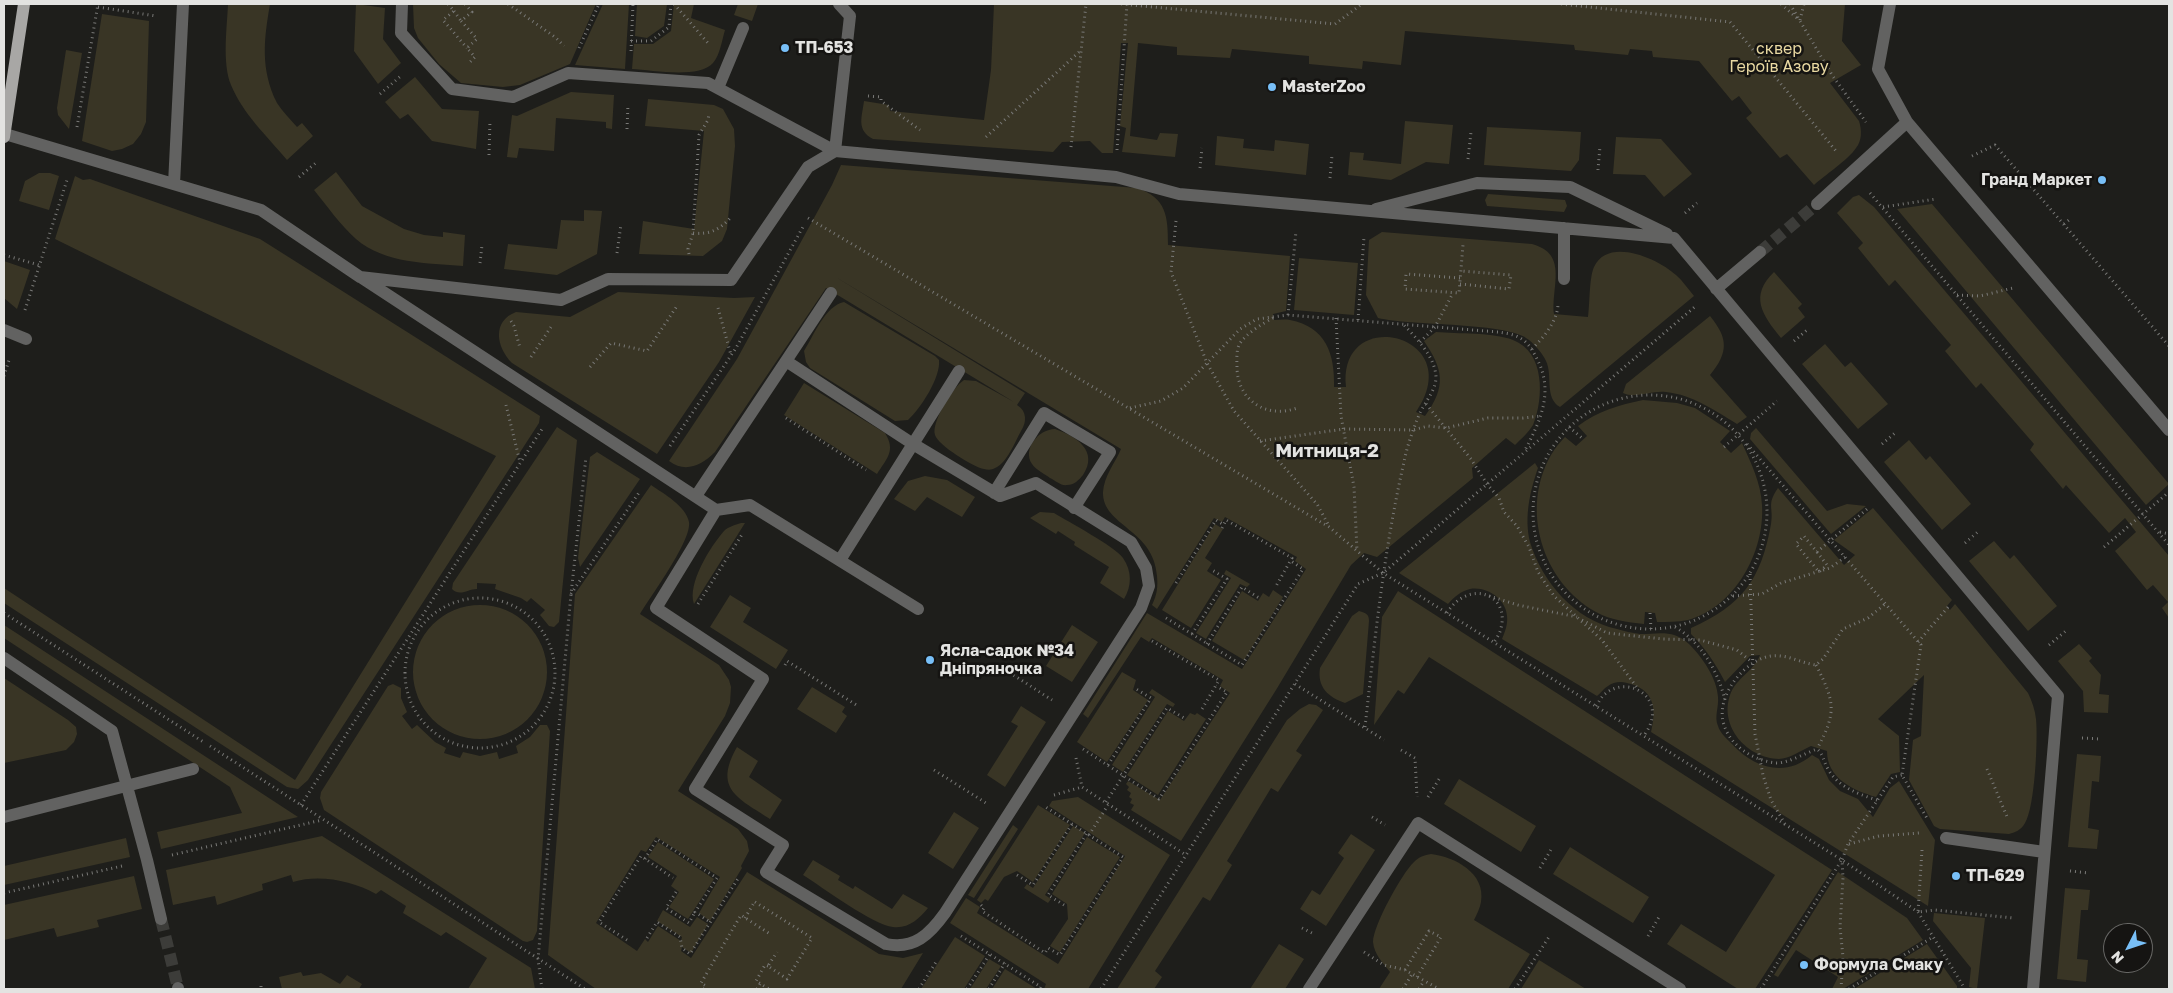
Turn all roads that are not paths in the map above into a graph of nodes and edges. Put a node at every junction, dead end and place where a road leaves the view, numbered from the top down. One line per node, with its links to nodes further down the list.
1 (24, 4): 9 (main road)
2 (183, 4): 11 (lane)
3 (402, 4): 7 (lane)
4 (840, 4): 10 (lane)
5 (1890, 4): 8 (lane)
6 (743, 28): 7 (lane)
7 (718, 88): 10 (lane)
8 (1907, 122): 12 (lane); 25 (lane)
9 (4, 136): 11 (lane)
10 (835, 151): 13 (lane); 17 (lane)
11 (174, 184): 17 (lane)
12 (1817, 204)
13 (1366, 211): 14 (lane); 15 (lane)
14 (1564, 228): 15 (lane); 18 (lane)
15 (1674, 238): 19 (lane)
16 (1760, 252): 19 (lane)
17 (360, 277): 28 (lane)
18 (1564, 279)
19 (1716, 289): 38 (lane)
20 (831, 293): 23 (lane)
21 (4, 330): 22 (lane)
22 (26, 339)
23 (786, 361): 26 (lane); 28 (lane)
24 (958, 371): 26 (lane)
25 (2169, 430)
26 (913, 444): 27 (lane); 31 (lane)
27 (994, 493): 29 (lane); 29 (lane)
28 (696, 496): 30 (lane)
29 (1074, 508): 30 (lane)
30 (716, 510): 31 (lane)
31 (840, 560): 32 (lane)
32 (918, 609)
33 (4, 658): 35 (lane)
34 (193, 769): 35 (lane)
35 (126, 784): 36 (lane); 39 (lane)
36 (4, 817)
37 (1941, 836): 38 (lane)
38 (2044, 852): 42 (lane)
39 (161, 919)
40 (1310, 989): 41 (lane)
41 (1680, 989)
42 (2033, 989)

